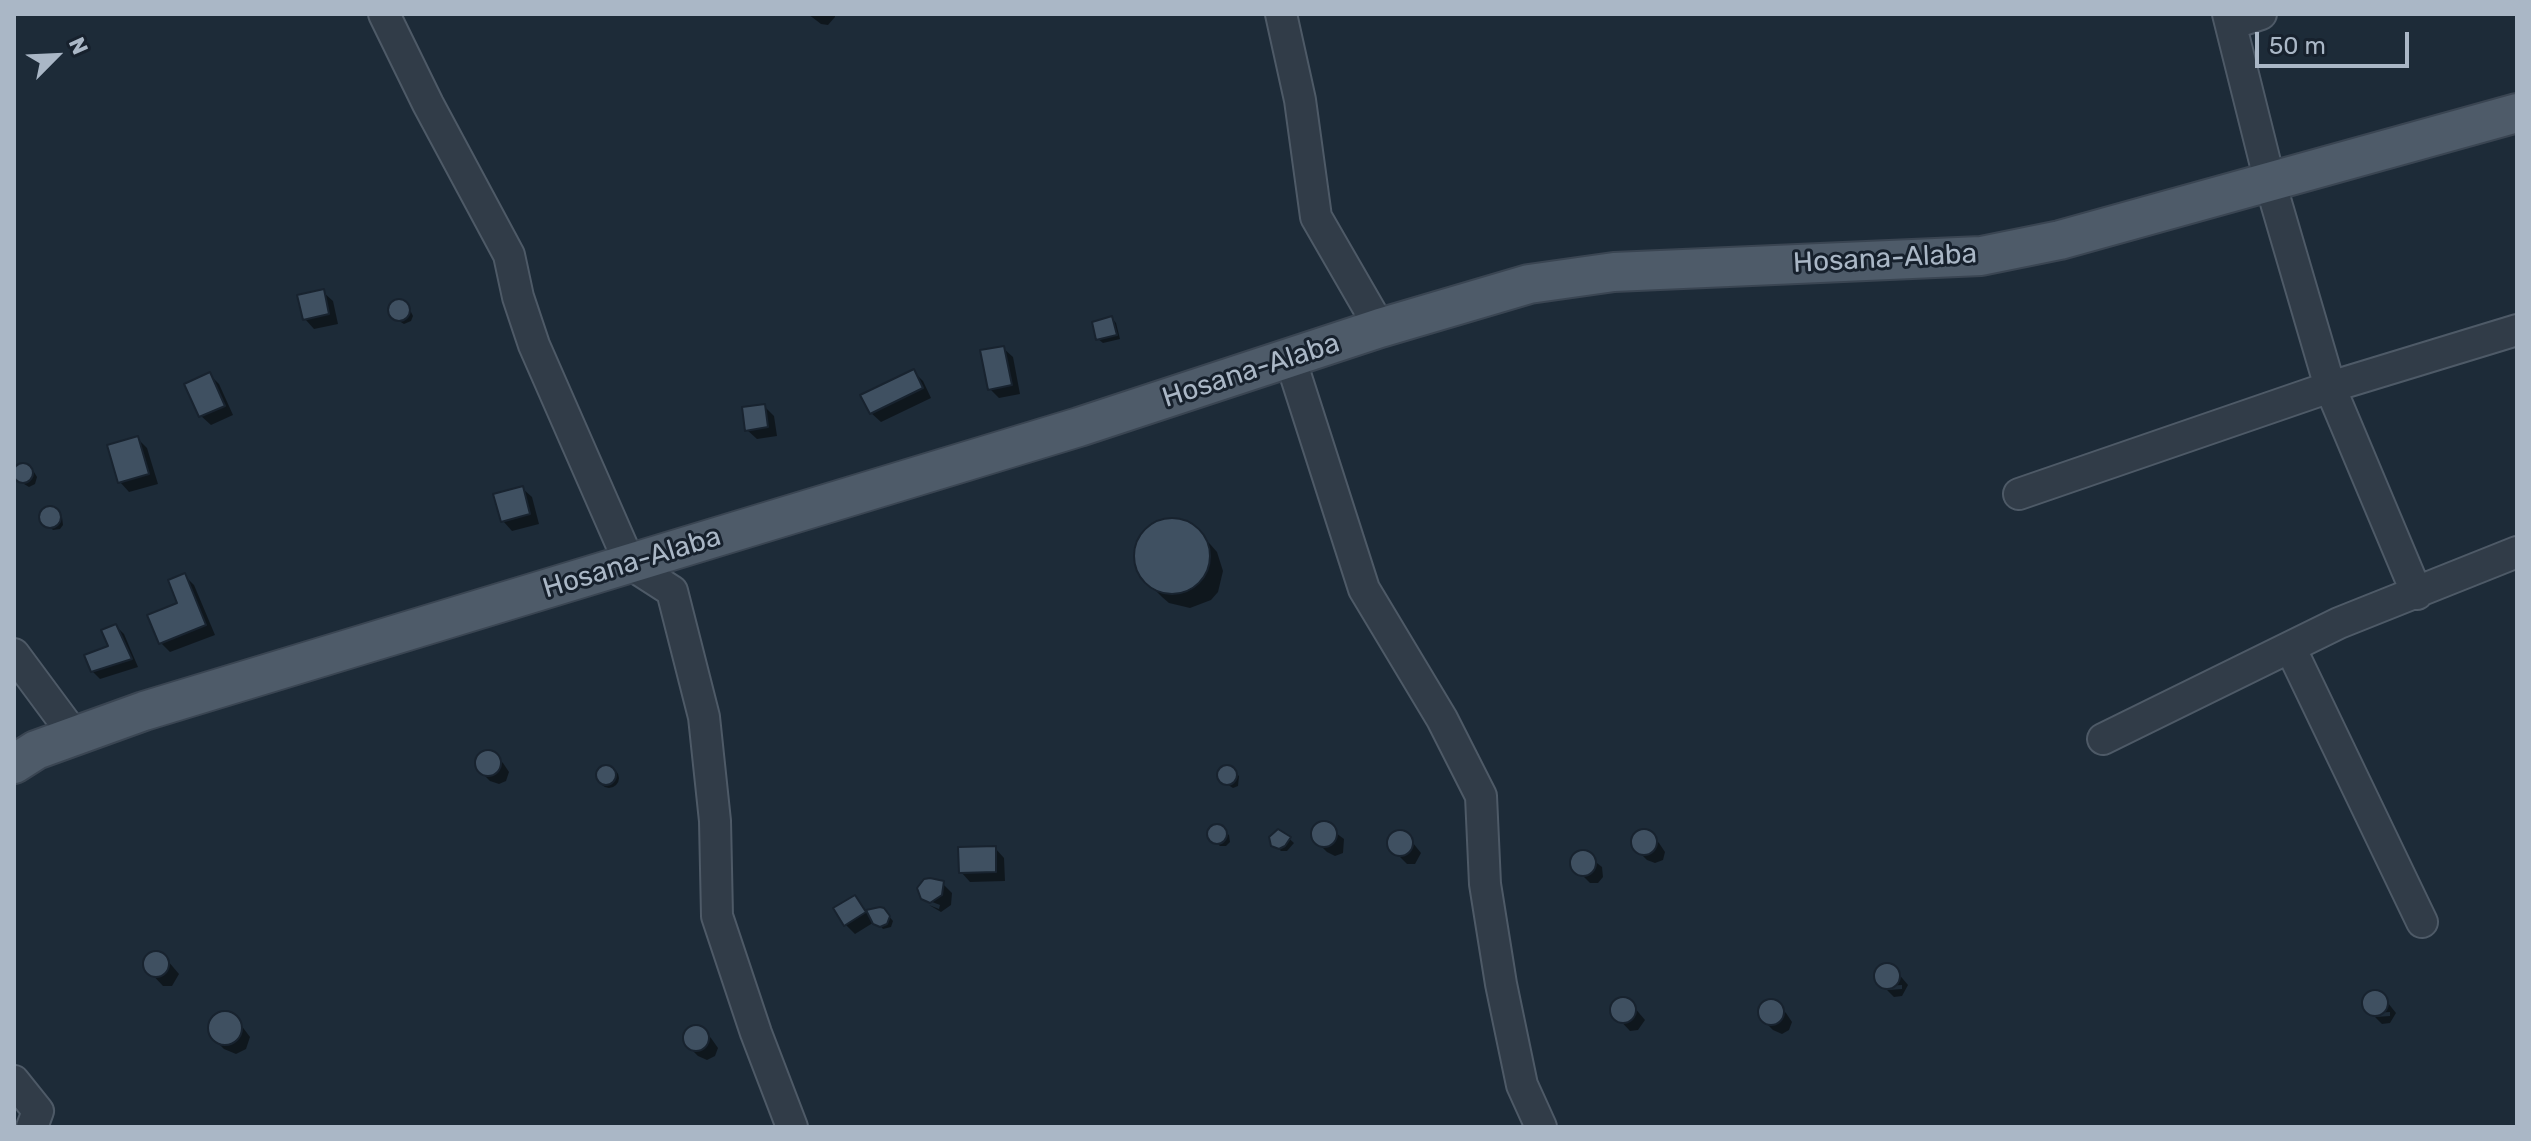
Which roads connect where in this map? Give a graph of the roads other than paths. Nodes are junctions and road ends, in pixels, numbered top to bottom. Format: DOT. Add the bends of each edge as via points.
graph roads {
  1 [pos="384,14"];
  2 [pos="1281,14"];
  3 [pos="2261,14"];
  4 [pos="2230,19"];
  5 [pos="2517,113"];
  6 [pos="2270,182"];
  7 [pos="1380,328"];
  8 [pos="2517,330"];
  9 [pos="1290,358"];
  10 [pos="2330,387"];
  11 [pos="2019,494"];
  12 [pos="2517,552"];
  13 [pos="630,564"];
  14 [pos="2417,594"];
  15 [pos="2290,647"];
  16 [pos="14,654"];
  17 [pos="74,735"];
  18 [pos="2103,739"];
  19 [pos="21,755"];
  20 [pos="2422,922"];
  21 [pos="14,1081"];
  22 [pos="32,1127"];
  23 [pos="792,1127"];
  24 [pos="1541,1127"];
  1 -- 13 [label="street" via="509,255 534,345"];
  2 -- 7 [label="street" via="1300,100 1316,217"];
  3 -- 4 [label="street"];
  4 -- 6 [label="street"];
  5 -- 6 [label="main road, Hosana-Alaba"];
  6 -- 7 [label="main road, Hosana-Alaba" via="2060,240 1981,256 1614,272 1529,284"];
  6 -- 10 [label="street"];
  7 -- 9 [label="main road, Hosana-Alaba"];
  8 -- 10 [label="street"];
  9 -- 13 [label="main road, Hosana-Alaba"];
  9 -- 24 [label="street" via="1364,589 1481,796 1485,884 1501,984 1522,1085"];
  10 -- 11 [label="street"];
  10 -- 14 [label="street"];
  12 -- 14 [label="street"];
  13 -- 17 [label="main road, Hosana-Alaba"];
  13 -- 23 [label="street" via="672,591 704,717 715,821 717,916"];
  14 -- 15 [label="street"];
  15 -- 18 [label="street"];
  15 -- 20 [label="street"];
  16 -- 17 [label="street"];
  17 -- 19 [label="main road, Hosana-Alaba"];
  21 -- 22 [label="street" via="38,1111"];
}
